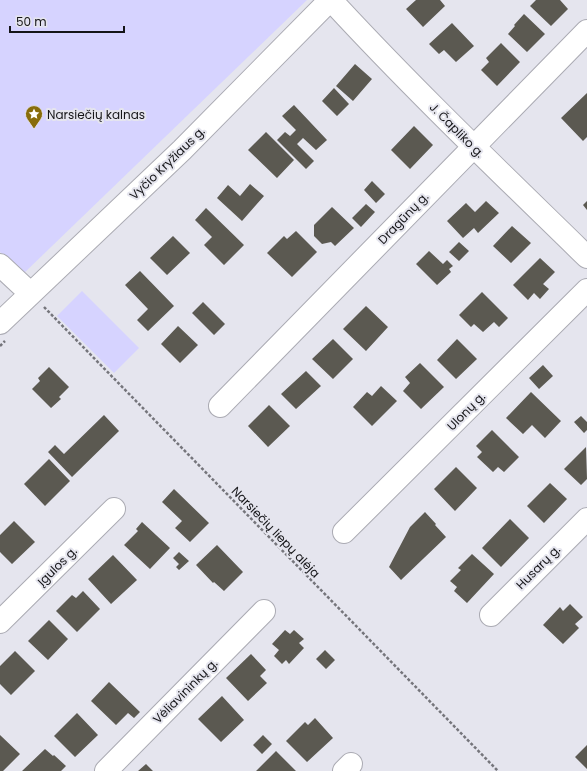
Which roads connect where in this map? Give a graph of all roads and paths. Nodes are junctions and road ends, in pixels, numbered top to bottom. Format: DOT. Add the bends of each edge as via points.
graph roads {
  1 [pos="331,0"];
  2 [pos="587,31"];
  3 [pos="474,146"];
  4 [pos="587,257"];
  5 [pos="0,265"];
  6 [pos="587,290"];
  7 [pos="36,299"];
  8 [pos="0,323"];
  9 [pos="220,406"];
  10 [pos="114,509"];
  11 [pos="587,519"];
  12 [pos="344,532"];
  13 [pos="264,611"];
  14 [pos="490,615"];
  15 [pos="0,622"];
  16 [pos="106,771"];
  17 [pos="498,771"];
  1 -- 3 [label="street, J. Čapliko g."];
  1 -- 7 [label="street, Vyčio Kryžiaus g."];
  2 -- 3 [label="street, Dragūnų g."];
  3 -- 4 [label="street, J. Čapliko g."];
  3 -- 9 [label="street, Dragūnų g."];
  5 -- 7 [label="street"];
  6 -- 12 [label="street, Ulonų g."];
  7 -- 8 [label="street, Vyčio Kryžiaus g."];
  7 -- 17 [label="path, Narsiečių liepų alėja"];
  10 -- 15 [label="street, Įgulos g."];
  11 -- 14 [label="street, Husarų g."];
  13 -- 16 [label="street, Vėliavininkų g."];
}
